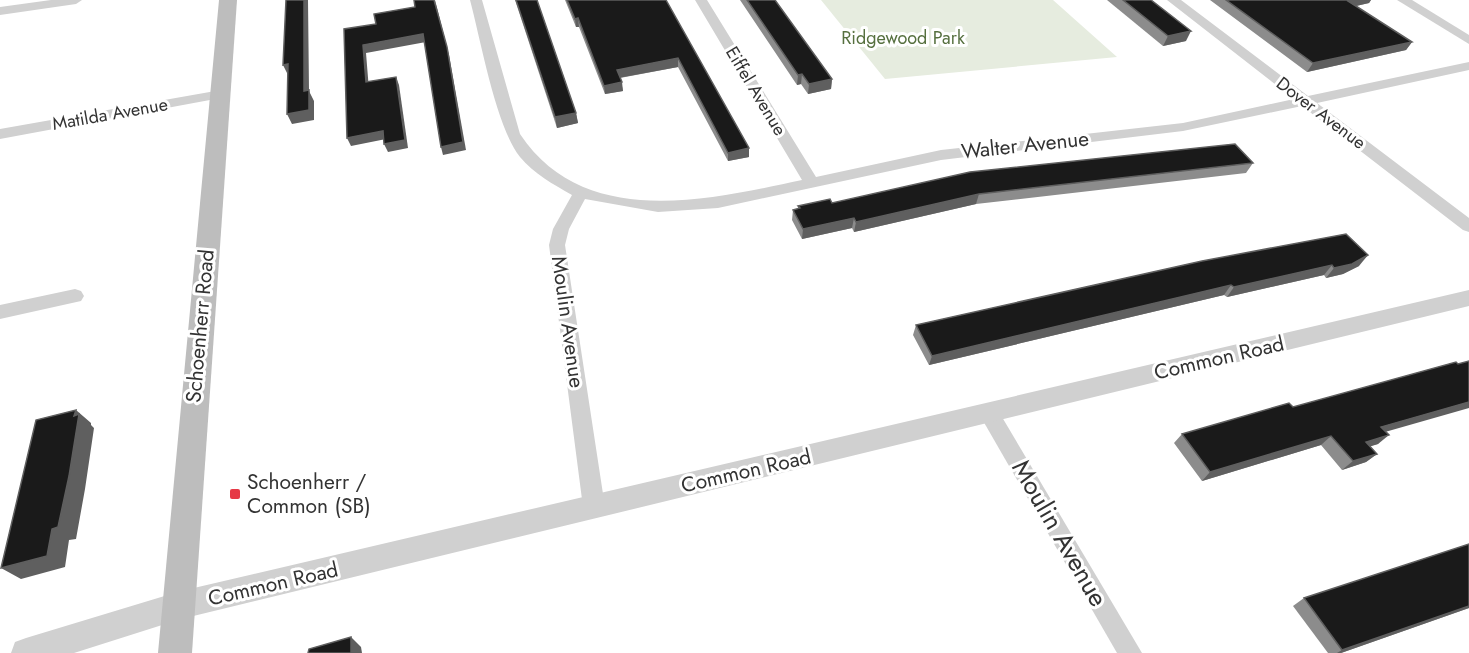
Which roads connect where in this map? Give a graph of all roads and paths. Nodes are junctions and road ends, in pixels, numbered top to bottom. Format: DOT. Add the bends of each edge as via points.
graph roads {
  1 [pos="76,0"];
  2 [pos="228,0"];
  3 [pos="476,0"];
  4 [pos="700,0"];
  5 [pos="1173,0"];
  6 [pos="1403,0"];
  7 [pos="0,11"];
  8 [pos="1469,40"];
  9 [pos="1469,66"];
  10 [pos="221,94"];
  11 [pos="1305,102"];
  12 [pos="0,134"];
  13 [pos="811,182"];
  14 [pos="581,193"];
  15 [pos="1469,226"];
  16 [pos="75,296"];
  17 [pos="1469,298"];
  18 [pos="0,312"];
  19 [pos="989,413"];
  20 [pos="594,507"];
  21 [pos="181,605"];
  22 [pos="26,653"];
  23 [pos="175,653"];
  24 [pos="1130,653"];
  1 -- 7 [label="street"];
  2 -- 10 [label="main road, Schoenherr Road"];
  3 -- 14 [label="street" via="513,134 535,164"];
  4 -- 13 [label="street, Eiffel Avenue"];
  5 -- 11 [label="street, Dover Avenue"];
  6 -- 8 [label="street"];
  9 -- 11 [label="street, Walter Avenue"];
  10 -- 12 [label="street, Matilda Avenue"];
  10 -- 21 [label="main road, Schoenherr Road" via="180,562"];
  11 -- 13 [label="street, Walter Avenue" via="1184,127 941,155"];
  11 -- 15 [label="street, Dover Avenue"];
  13 -- 14 [label="street, Walter Avenue" via="718,203 676,207 614,201"];
  14 -- 20 [label="street, Moulin Avenue" via="561,229 557,245"];
  16 -- 18 [label="street"];
  17 -- 19 [label="street, Common Road"];
  19 -- 20 [label="street, Common Road"];
  19 -- 24 [label="street, Moulin Avenue"];
  20 -- 21 [label="street, Common Road"];
  21 -- 22 [label="street, Common Road"];
  21 -- 23 [label="main road, Schoenherr Road"];
}
